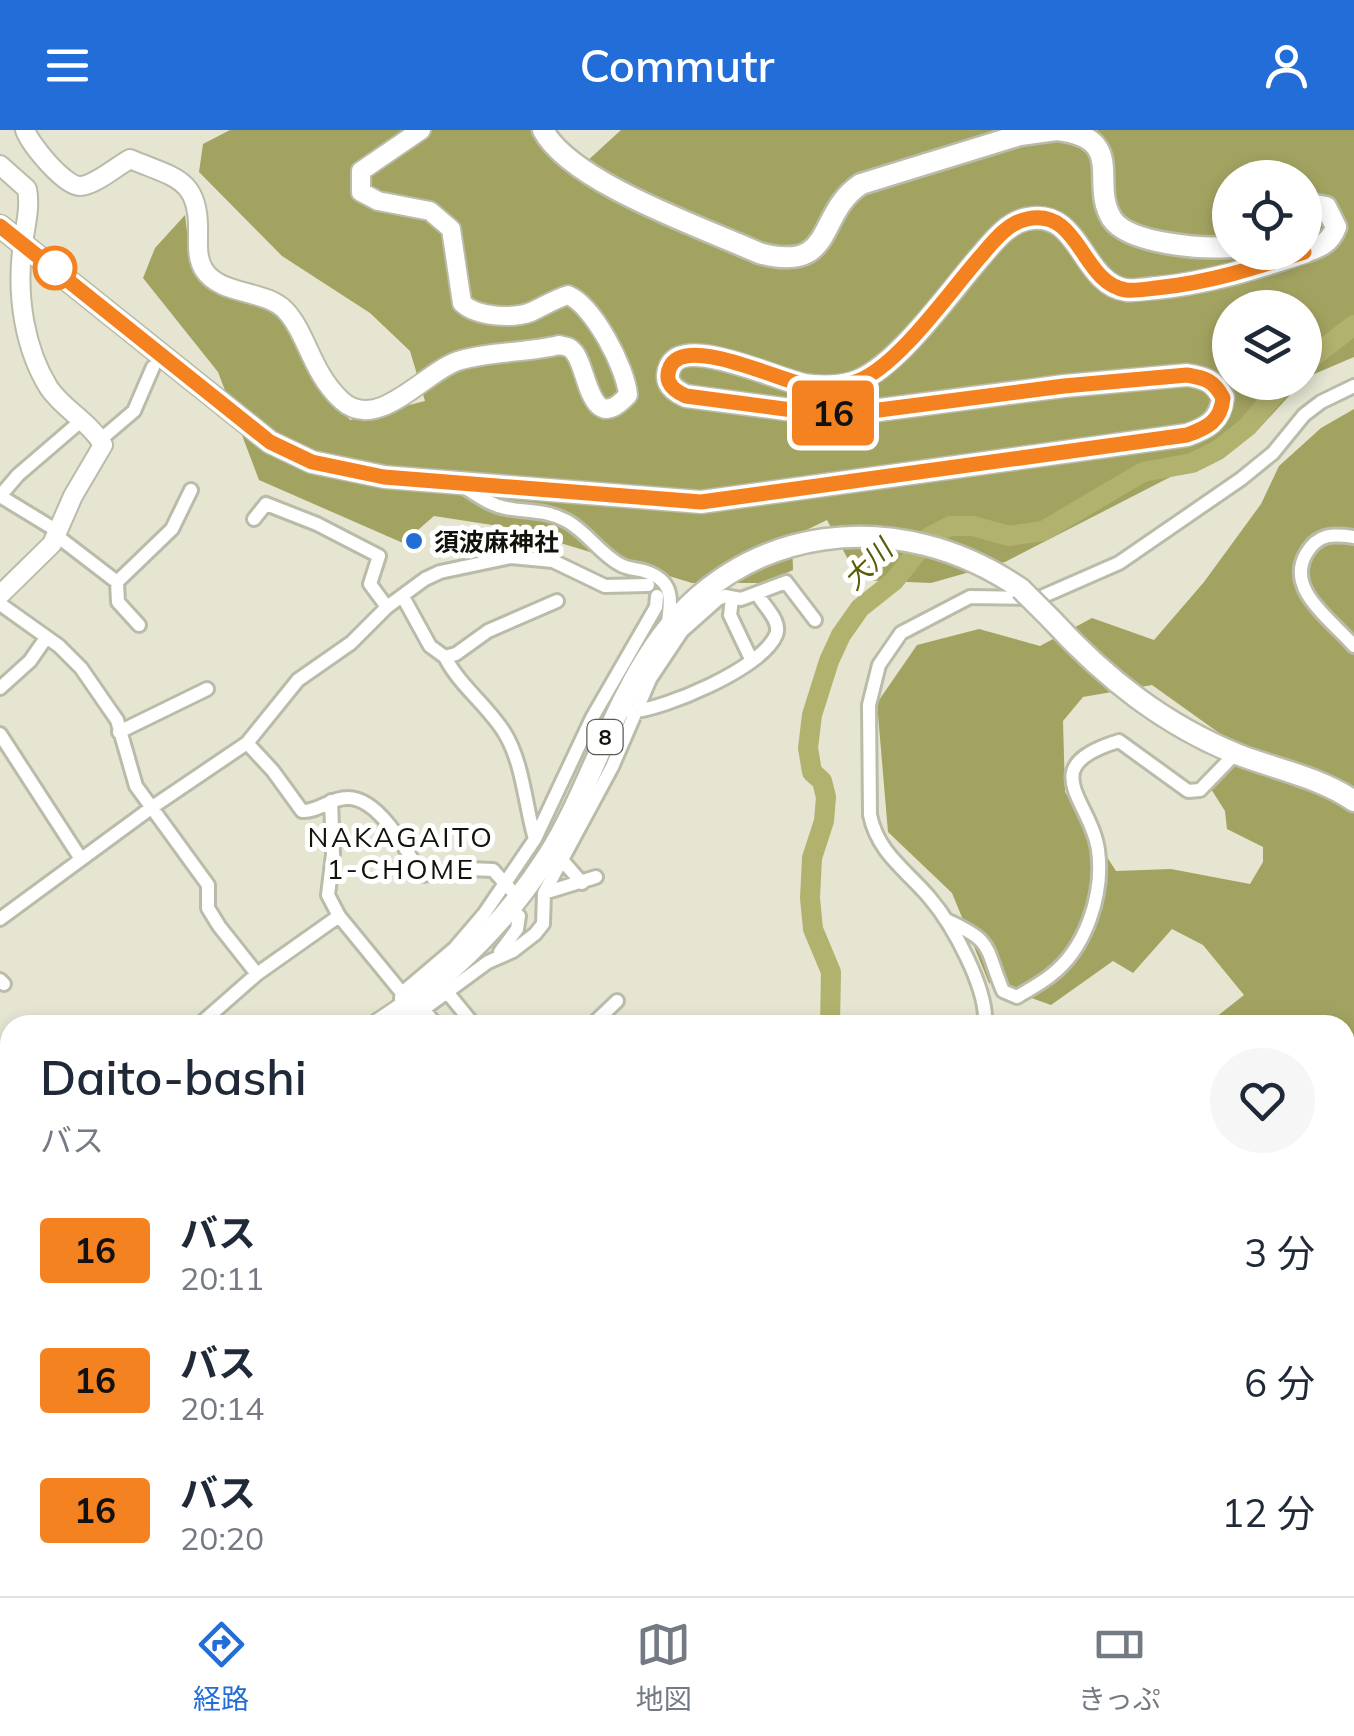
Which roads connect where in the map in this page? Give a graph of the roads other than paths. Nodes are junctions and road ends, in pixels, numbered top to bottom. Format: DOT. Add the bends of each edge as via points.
graph roads {
  1 [pos="25,130"];
  2 [pos="421,130"];
  3 [pos="543,130"];
  4 [pos="1057,130"];
  5 [pos="0,166"];
  6 [pos="1322,206"];
  7 [pos="0,226"];
  8 [pos="23,242"];
  9 [pos="1212,246"];
  10 [pos="1322,247"];
  11 [pos="1251,270"];
  12 [pos="152,367"];
  13 [pos="1354,386"];
  14 [pos="82,420"];
  15 [pos="100,440"];
  16 [pos="3,484"];
  17 [pos="462,485"];
  18 [pos="191,490"];
  19 [pos="254,519"];
  20 [pos="58,534"];
  21 [pos="1354,537"];
  22 [pos="118,582"];
  23 [pos="3,586"];
  24 [pos="756,594"];
  25 [pos="403,596"];
  26 [pos="732,599"];
  27 [pos="556,601"];
  28 [pos="0,604"];
  29 [pos="387,607"];
  30 [pos="815,620"];
  31 [pos="139,625"];
  32 [pos="667,628"];
  33 [pos="46,638"];
  34 [pos="1354,646"];
  35 [pos="445,657"];
  36 [pos="751,659"];
  37 [pos="0,688"];
  38 [pos="208,689"];
  39 [pos="631,712"];
  40 [pos="119,732"];
  41 [pos="0,734"];
  42 [pos="247,743"];
  43 [pos="1236,754"];
  44 [pos="331,801"];
  45 [pos="1354,801"];
  46 [pos="151,808"];
  47 [pos="535,839"];
  48 [pos="80,859"];
  49 [pos="562,860"];
  50 [pos="596,878"];
  51 [pos="582,884"];
  52 [pos="507,886"];
  53 [pos="544,894"];
  54 [pos="339,916"];
  55 [pos="519,916"];
  56 [pos="0,919"];
  57 [pos="946,920"];
  58 [pos="488,962"];
  59 [pos="257,974"];
  60 [pos="447,992"];
  61 [pos="616,1000"];
  62 [pos="424,1010"];
  63 [pos="210,1015"];
  64 [pos="392,1015"];
  65 [pos="394,1015"];
  66 [pos="394,1015"];
  67 [pos="398,1015"];
  68 [pos="428,1015"];
  69 [pos="466,1015"];
  70 [pos="602,1015"];
  71 [pos="982,1015"];
  1 -- 2 [label="main road" via="32,146 74,185 84,187 130,159 182,183 197,201 202,268 286,310 321,377 354,409 386,404 462,360 559,345 576,355 593,400 600,406 621,403 627,382 580,300 568,295 523,314 468,310 451,228 430,211 378,202 361,192 359,179 368,164"];
  3 -- 4 [label="main road" via="560,153 596,178 759,252 796,258 820,245 842,199 861,184 1020,135"];
  4 -- 9 [label="main road" via="1087,138 1103,160 1107,206 1125,231"];
  5 -- 8 [label="main road" via="27,188"];
  6 -- 10 [label="main road" via="1336,227"];
  7 -- 8 [label="main road"];
  8 -- 14 [label="main road" via="20,301 30,340 50,388"];
  8 -- 17 [label="main road" via="270,442 349,471"];
  11 -- 17 [label="main road" via="1128,290 1106,281 1061,224 1026,219 1006,229 890,360 857,382 806,385 692,354 672,362 668,371 668,382 686,396 815,413 1206,378 1223,398 1216,419 1187,435 701,502"];
  12 -- 15 [label="street" via="134,410"];
  13 -- 57 [label="street" via="1321,402 1241,479 1118,563 1039,598 970,596 890,646 869,705 870,815 882,848"];
  14 -- 15 [label="main road"];
  14 -- 16 [label="street"];
  15 -- 20 [label="main road" via="102,451"];
  16 -- 20 [label="street" via="0,496"];
  17 -- 32 [label="street" via="488,502 565,520 621,565 654,574 672,597"];
  18 -- 22 [label="street" via="172,529"];
  19 -- 29 [label="street" via="266,504 379,556 370,584"];
  20 -- 22 [label="street"];
  20 -- 23 [label="main road"];
  21 -- 34 [label="street" via="1324,535 1311,544 1300,578"];
  22 -- 31 [label="street" via="118,602"];
  24 -- 26 [label="street"];
  24 -- 30 [label="street" via="786,582"];
  24 -- 36 [label="street" via="777,623 776,635"];
  25 -- 29 [label="street"];
  25 -- 35 [label="street" via="430,646"];
  25 -- 47 [label="street" via="440,572 510,557 554,561 605,586 653,590 656,606"];
  26 -- 36 [label="street" via="730,615"];
  26 -- 39 [label="street" via="718,598 682,631"];
  27 -- 35 [label="street"];
  28 -- 33 [label="street"];
  29 -- 42 [label="street" via="298,680"];
  32 -- 43 [label="main road, 8, bridge" via="699,596 754,560 816,540 887,537 994,570 1125,691 1181,729"];
  32 -- 65 [label="main road, 8" via="614,718 550,854 522,894 476,948"];
  33 -- 37 [label="street"];
  33 -- 40 [label="street" via="81,668"];
  35 -- 47 [label="street" via="507,736"];
  36 -- 39 [label="street" via="720,682"];
  38 -- 40 [label="street"];
  39 -- 49 [label="street" via="612,767"];
  40 -- 46 [label="street" via="136,786"];
  41 -- 48 [label="street"];
  42 -- 44 [label="street" via="302,811"];
  42 -- 46 [label="street"];
  43 -- 45 [label="main road, 8"];
  43 -- 57 [label="street" via="1200,790 1188,791 1119,741 1080,758 1074,794 1098,846 1093,911 1072,954 1017,997 1003,992 978,934"];
  44 -- 52 [label="street" via="363,801 397,836 421,875 493,870"];
  44 -- 54 [label="street" via="328,895"];
  46 -- 48 [label="street"];
  46 -- 59 [label="street" via="208,885 208,908 218,926"];
  47 -- 52 [label="street"];
  48 -- 56 [label="street"];
  49 -- 51 [label="street"];
  49 -- 53 [label="street"];
  50 -- 51 [label="street"];
  51 -- 53 [label="street"];
  52 -- 66 [label="street"];
  53 -- 58 [label="street" via="543,924 535,934"];
  54 -- 59 [label="street"];
  54 -- 64 [label="street"];
  55 -- 58 [label="street" via="509,944"];
  57 -- 71 [label="street" via="966,955"];
  58 -- 60 [label="street"];
  59 -- 63 [label="street"];
  60 -- 62 [label="street"];
  60 -- 69 [label="street"];
  61 -- 70 [label="street"];
  62 -- 67 [label="street"];
  62 -- 68 [label="street"];
}
